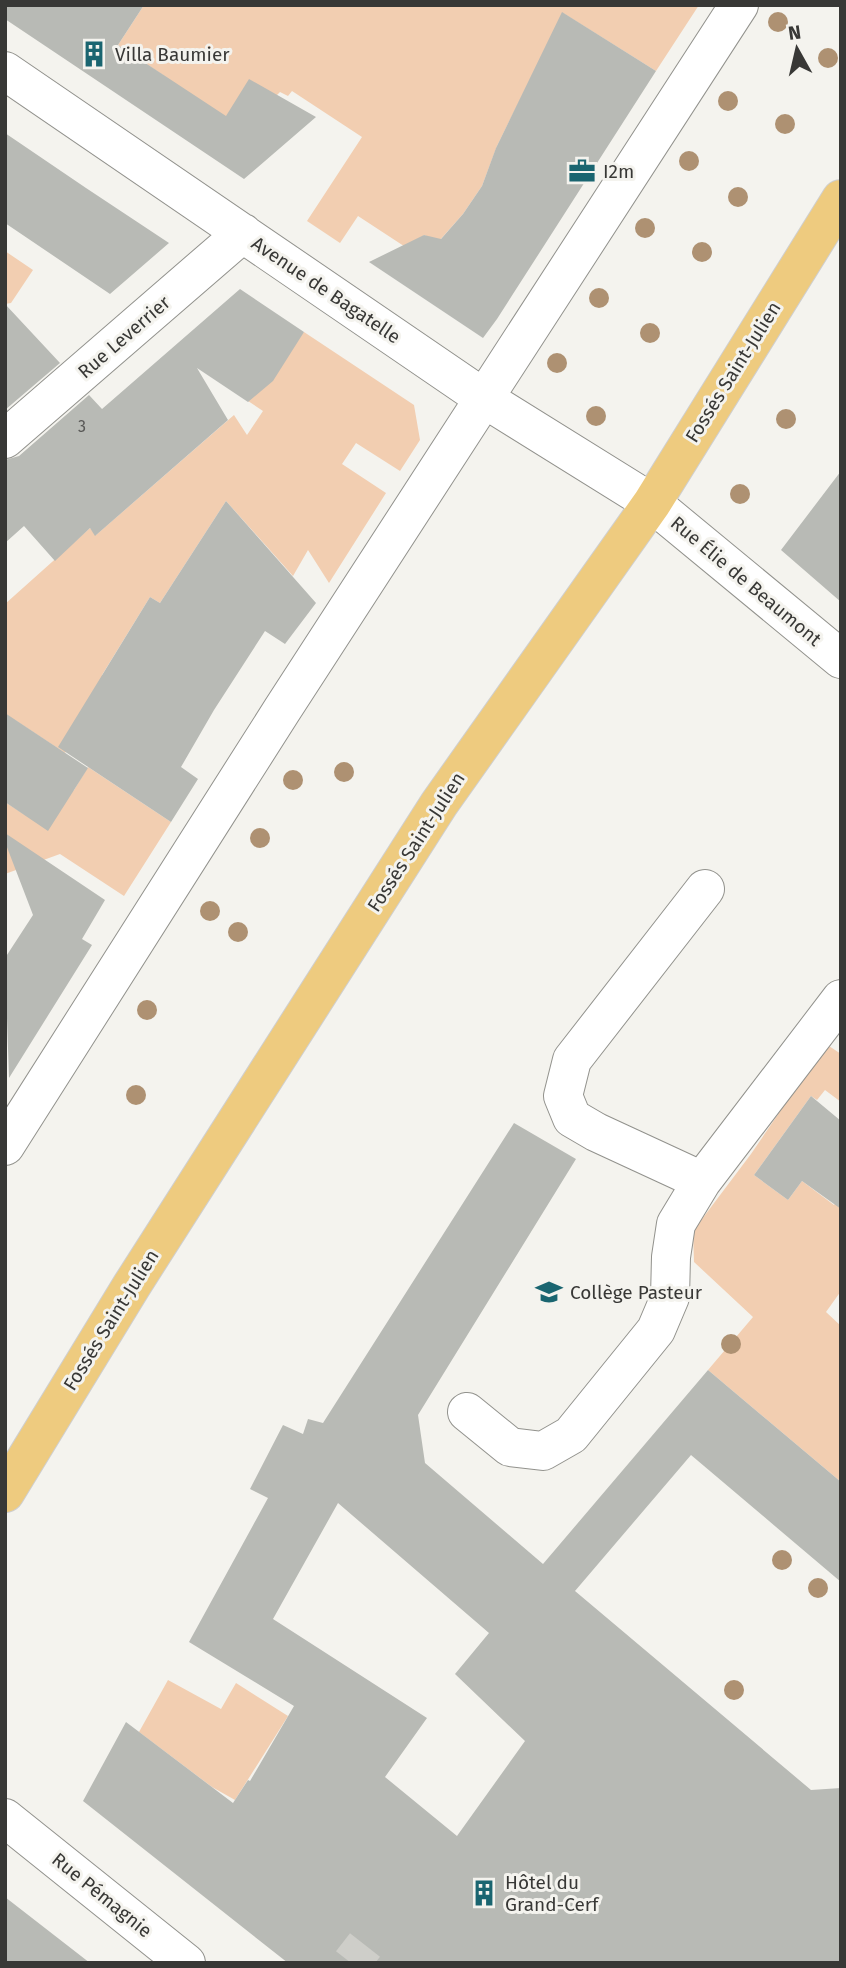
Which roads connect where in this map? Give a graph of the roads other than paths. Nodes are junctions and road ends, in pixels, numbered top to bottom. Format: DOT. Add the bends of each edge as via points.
graph roads {
  1 [pos="739,5"];
  2 [pos="5,71"];
  3 [pos="841,199"];
  4 [pos="243,233"];
  5 [pos="485,399"];
  6 [pos="5,439"];
  7 [pos="652,502"];
  8 [pos="841,659"];
  9 [pos="705,889"];
  10 [pos="841,999"];
  11 [pos="5,1146"];
  12 [pos="702,1181"];
  13 [pos="467,1412"];
  14 [pos="5,1493"];
  15 [pos="9,1832"];
  16 [pos="186,1963"];
  1 -- 5 [label="street"];
  2 -- 4 [label="street, Avenue de Bagatelle"];
  3 -- 7 [label="main road, Fossés Saint-Julien"];
  4 -- 5 [label="street, Avenue de Bagatelle"];
  4 -- 6 [label="street, Rue Leverrier"];
  5 -- 7 [label="street, Avenue de Bagatelle"];
  5 -- 11 [label="street"];
  7 -- 8 [label="street, Rue Élie de Beaumont"];
  7 -- 14 [label="main road, Fossés Saint-Julien" via="439,804"];
  9 -- 12 [label="street" via="572,1060 563,1096 572,1118"];
  10 -- 12 [label="street"];
  12 -- 13 [label="street" via="676,1224 670,1297 656,1330 571,1435 543,1451 510,1447"];
  15 -- 16 [label="street, Rue Pémagnie"];
}
